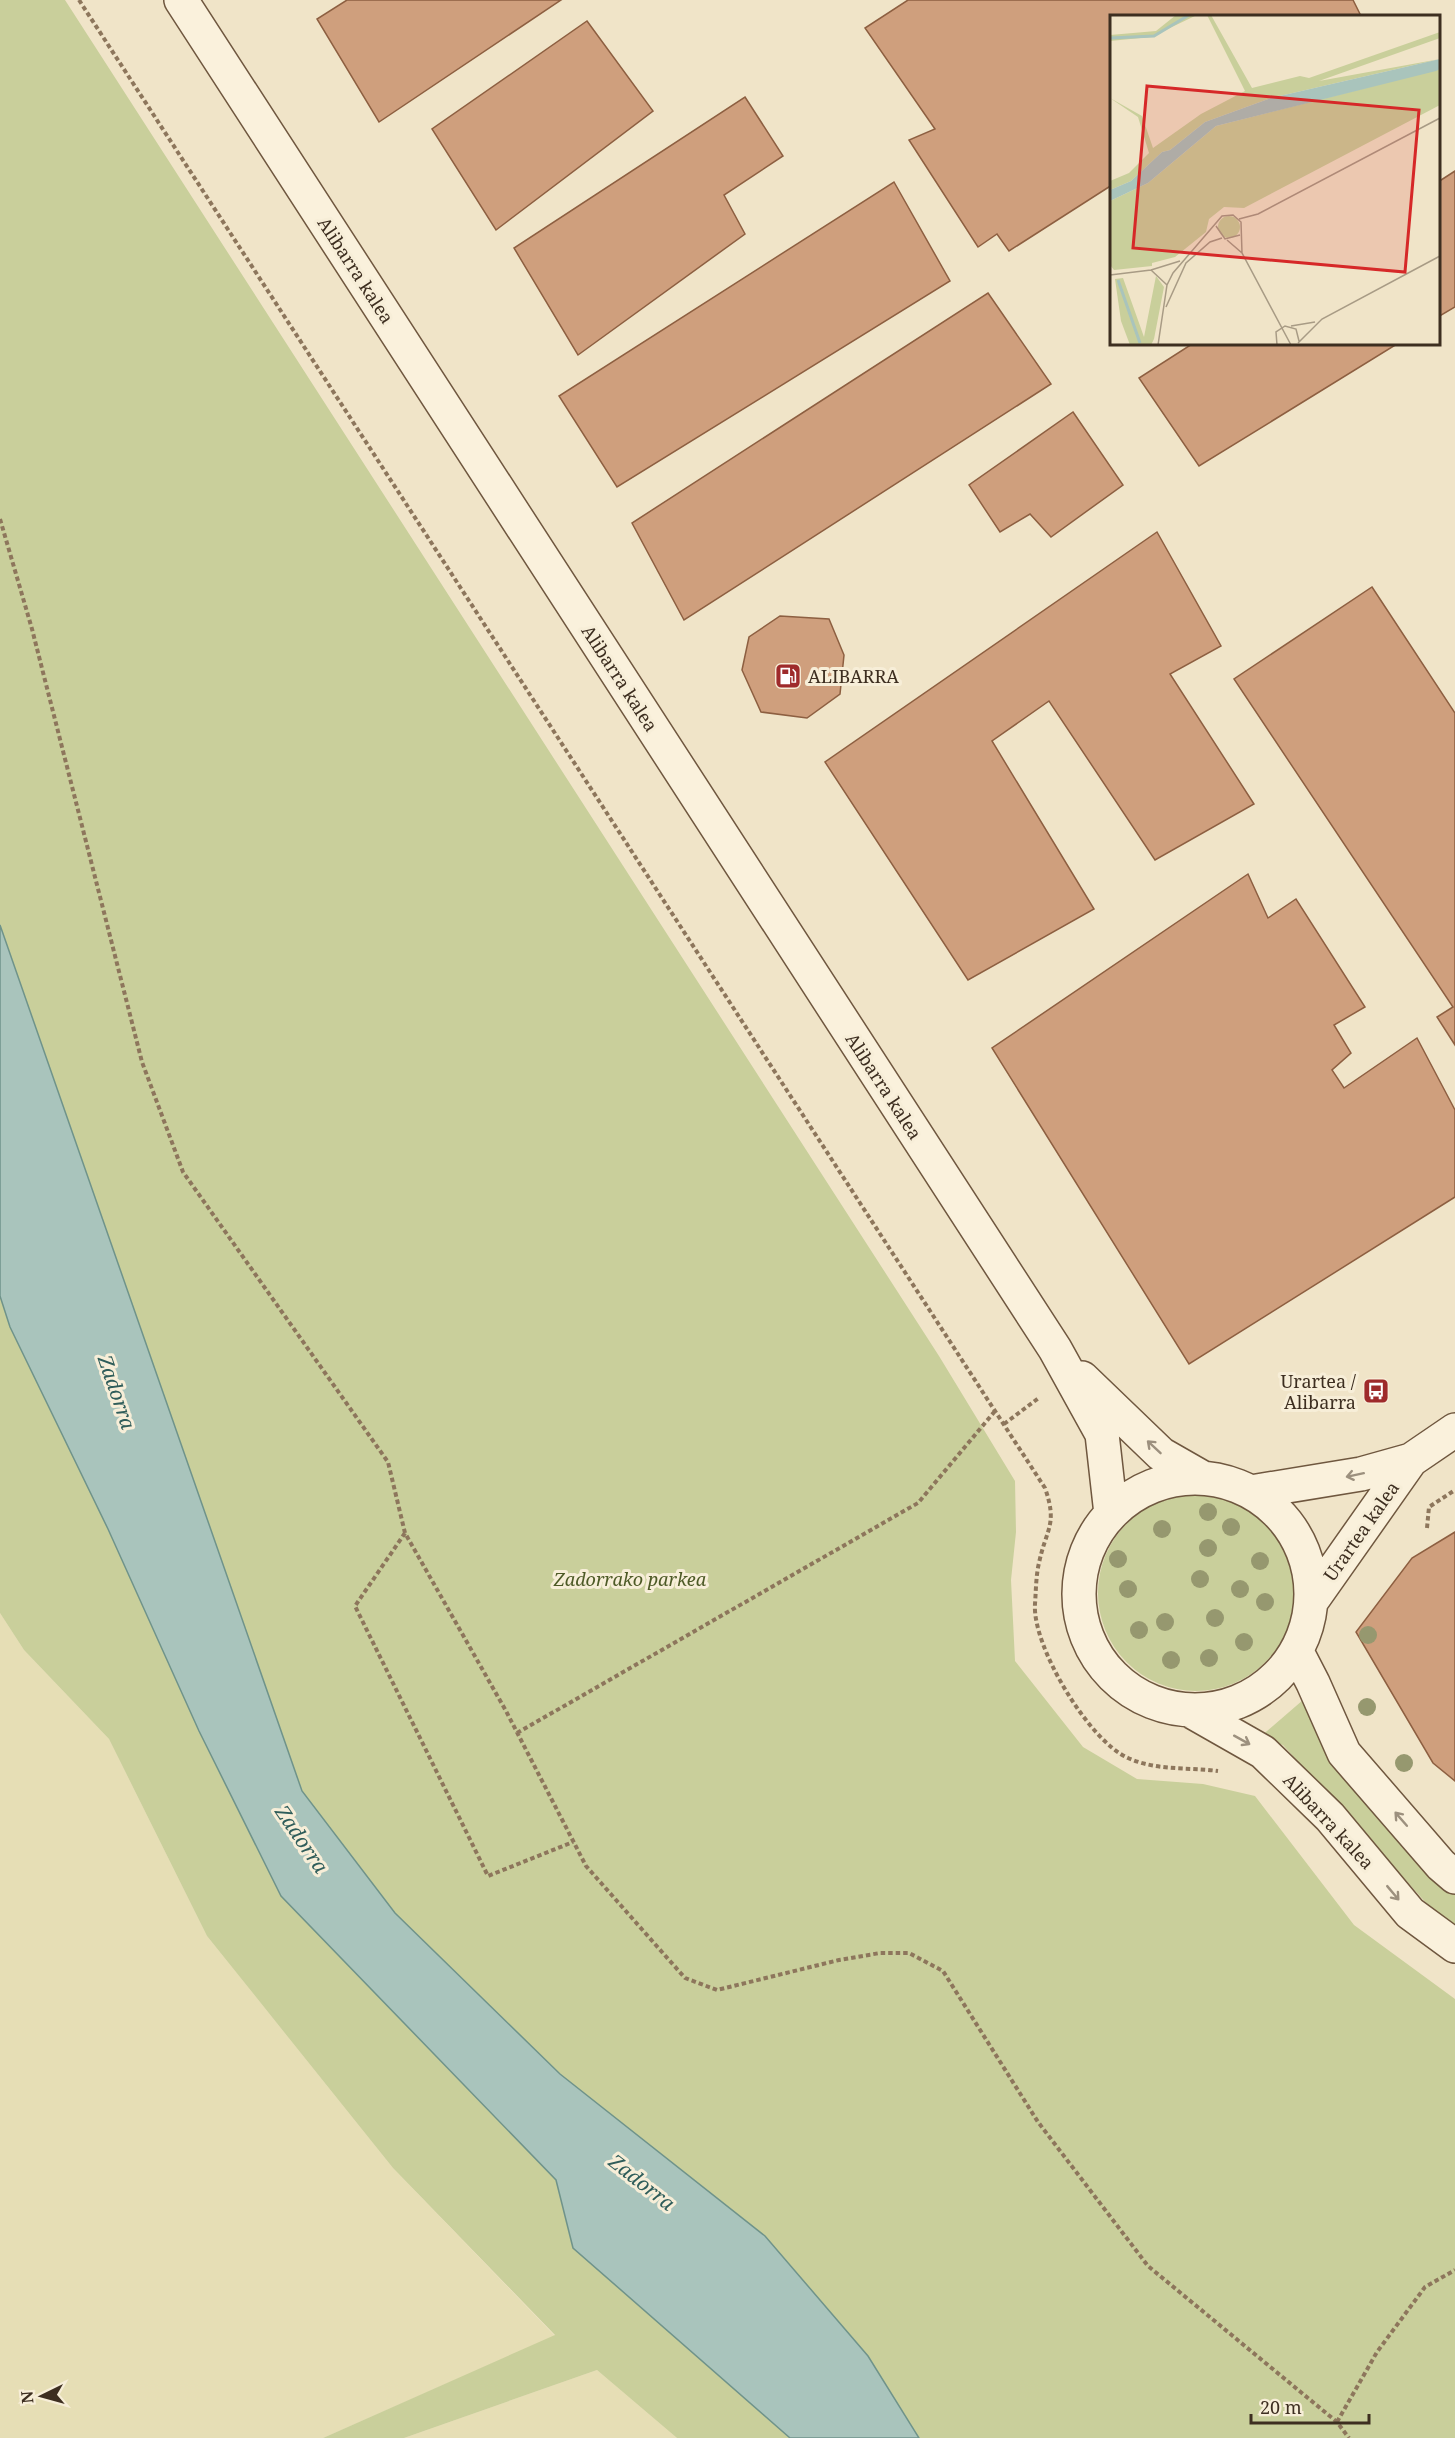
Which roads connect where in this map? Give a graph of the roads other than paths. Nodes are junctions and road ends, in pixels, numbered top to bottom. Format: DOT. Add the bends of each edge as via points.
graph roads {
  1 [pos="182,0"];
  2 [pos="1059,1355"];
  3 [pos="1455,1430"];
  4 [pos="1411,1460"];
  5 [pos="1203,1478"];
  6 [pos="1251,1492"];
  7 [pos="1111,1514"];
  8 [pos="1311,1602"];
  9 [pos="1297,1652"];
  10 [pos="1191,1711"];
  11 [pos="1455,1877"];
  12 [pos="1455,1946"];
  1 -- 2 [label="street, Alibarra kalea"];
  5 -- 2 [label="street, Alibarra kalea, one-way" via="1161,1454"];
  2 -- 7 [label="street, Alibarra kalea" via="1102,1434"];
  3 -- 4 [label="street, Urartea kalea"];
  4 -- 6 [label="street, Urartea kalea, one-way" via="1361,1474"];
  4 -- 8 [label="street, Urartea kalea"];
  5 -- 6 [label="street" via="1228,1482"];
  5 -- 7 [label="street" via="1169,1480 1138,1492"];
  6 -- 8 [label="street" via="1285,1520 1301,1548 1306,1558"];
  7 -- 10 [label="street" via="1091,1541 1080,1572 1079,1606 1087,1639 1104,1668 1129,1690 1158,1705"];
  8 -- 9 [label="street" via="1307,1628"];
  9 -- 10 [label="street" via="1269,1684 1251,1695 1232,1705"];
  11 -- 9 [label="street, one-way" via="1344,1753"];
  10 -- 12 [label="street, Alibarra kalea, one-way" via="1263,1752 1330,1816 1410,1913"];
}
